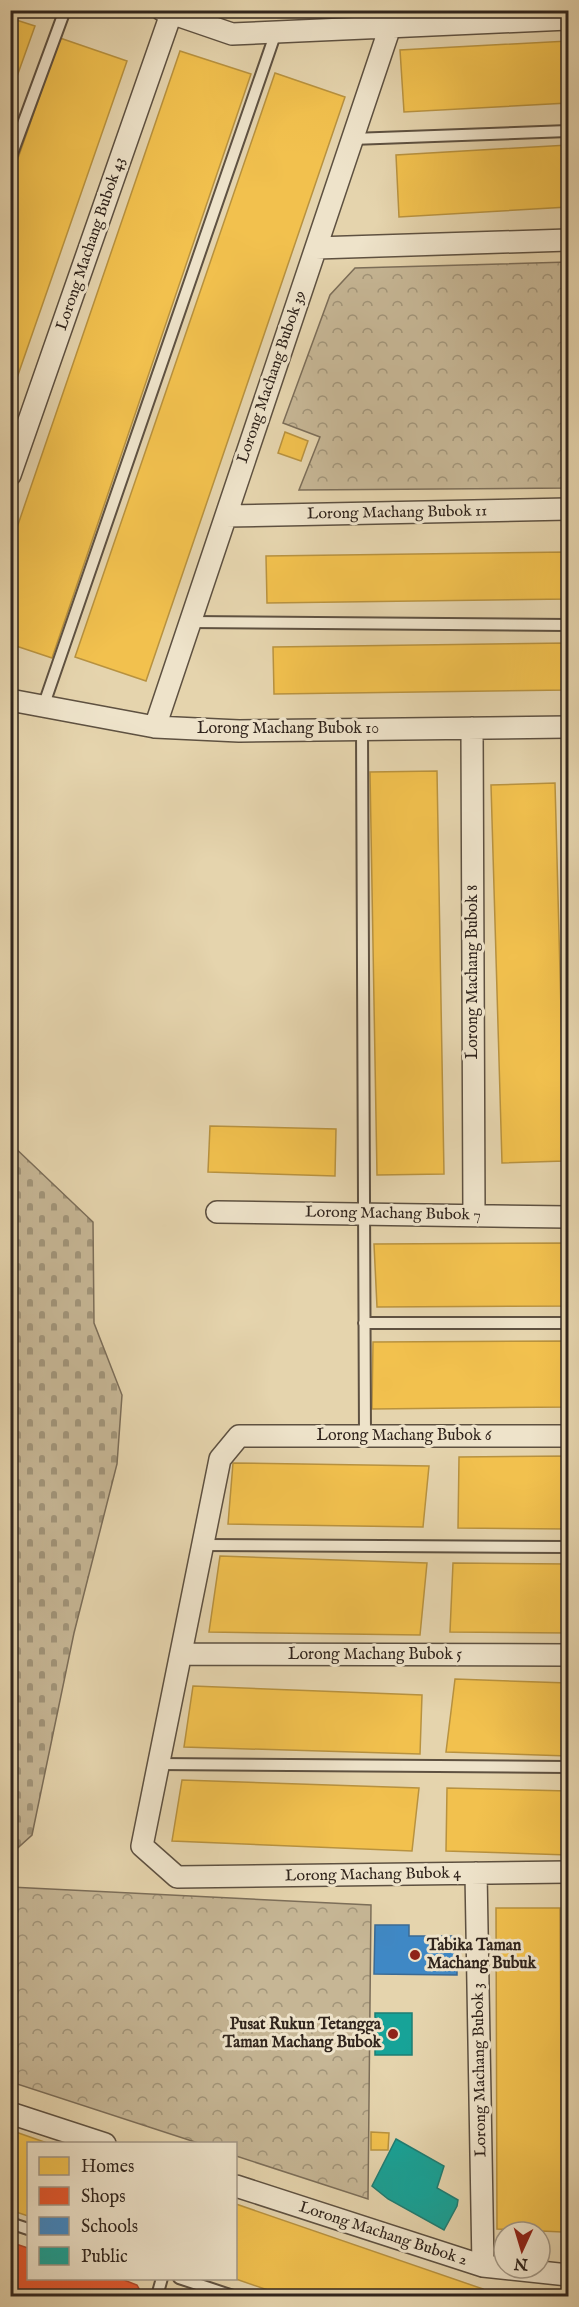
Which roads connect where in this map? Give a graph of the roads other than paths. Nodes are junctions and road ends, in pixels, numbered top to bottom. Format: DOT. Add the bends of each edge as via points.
graph roads {
  1 [pos="65,10"];
  2 [pos="167,12"];
  3 [pos="568,19"];
  4 [pos="390,27"];
  5 [pos="276,32"];
  6 [pos="568,131"];
  7 [pos="352,139"];
  8 [pos="10,159"];
  9 [pos="568,240"];
  10 [pos="316,248"];
  11 [pos="10,475"];
  12 [pos="568,509"];
  13 [pos="226,516"];
  14 [pos="190,622"];
  15 [pos="568,625"];
  16 [pos="10,700"];
  17 [pos="43,707"];
  18 [pos="155,727"];
  19 [pos="568,727"];
  20 [pos="472,728"];
  21 [pos="362,729"];
  22 [pos="217,1212"];
  23 [pos="364,1214"];
  24 [pos="474,1215"];
  25 [pos="568,1217"];
  26 [pos="364,1323"];
  27 [pos="568,1323"];
  28 [pos="365,1436"];
  29 [pos="568,1436"];
  30 [pos="202,1545"];
  31 [pos="568,1547"];
  32 [pos="181,1654"];
  33 [pos="568,1655"];
  34 [pos="158,1764"];
  35 [pos="568,1767"];
  36 [pos="568,1872"];
  37 [pos="476,1873"];
  38 [pos="10,2113"];
  39 [pos="99,2142"];
  40 [pos="237,2186"];
  41 [pos="10,2223"];
  42 [pos="27,2229"];
  43 [pos="483,2266"];
  44 [pos="568,2275"];
  45 [pos="161,2280"];
  46 [pos="185,2280"];
  47 [pos="157,2296"];
  48 [pos="233,2296"];
  1 -- 8 [label="lane"];
  2 -- 5 [label="street" via="232,34"];
  2 -- 11 [label="street, Lorong Machang Bubok 43"];
  3 -- 4 [label="street"];
  4 -- 5 [label="street"];
  4 -- 7 [label="street, Lorong Machang Bubok 39"];
  5 -- 17 [label="lane"];
  6 -- 7 [label="lane"];
  7 -- 10 [label="street, Lorong Machang Bubok 39"];
  9 -- 10 [label="street"];
  10 -- 13 [label="street, Lorong Machang Bubok 39"];
  12 -- 13 [label="street, Lorong Machang Bubok 11"];
  13 -- 14 [label="street, Lorong Machang Bubok 39"];
  14 -- 15 [label="lane"];
  14 -- 18 [label="street, Lorong Machang Bubok 39"];
  16 -- 17 [label="street, Lorong Machang Bubok 10"];
  17 -- 18 [label="street, Lorong Machang Bubok 10"];
  18 -- 21 [label="street, Lorong Machang Bubok 10" via="239,731"];
  19 -- 20 [label="street, Lorong Machang Bubok 10"];
  20 -- 21 [label="street, Lorong Machang Bubok 10"];
  20 -- 24 [label="street, Lorong Machang Bubok 8"];
  21 -- 23 [label="lane"];
  22 -- 23 [label="street, Lorong Machang Bubok 7"];
  23 -- 24 [label="street, Lorong Machang Bubok 7"];
  23 -- 26 [label="lane"];
  24 -- 25 [label="street, Lorong Machang Bubok 7"];
  26 -- 27 [label="lane"];
  26 -- 28 [label="lane"];
  28 -- 29 [label="street, Lorong Machang Bubok 6"];
  28 -- 30 [label="street, Lorong Machang Bubok 6" via="240,1436 220,1459"];
  30 -- 31 [label="lane"];
  30 -- 32 [label="street"];
  32 -- 33 [label="street, Lorong Machang Bubok 5"];
  32 -- 34 [label="street"];
  34 -- 35 [label="lane"];
  34 -- 37 [label="street, Lorong Machang Bubok 4" via="142,1846 177,1877"];
  36 -- 37 [label="street, Lorong Machang Bubok 4"];
  37 -- 43 [label="street, Lorong Machang Bubok 3"];
  38 -- 39 [label="street"];
  40 -- 43 [label="street, Lorong Machang Bubok 2"];
  41 -- 42 [label="lane"];
  43 -- 44 [label="street, Lorong Machang Bubok 2"];
  45 -- 47 [label="lane"];
  46 -- 48 [label="lane"];
}
